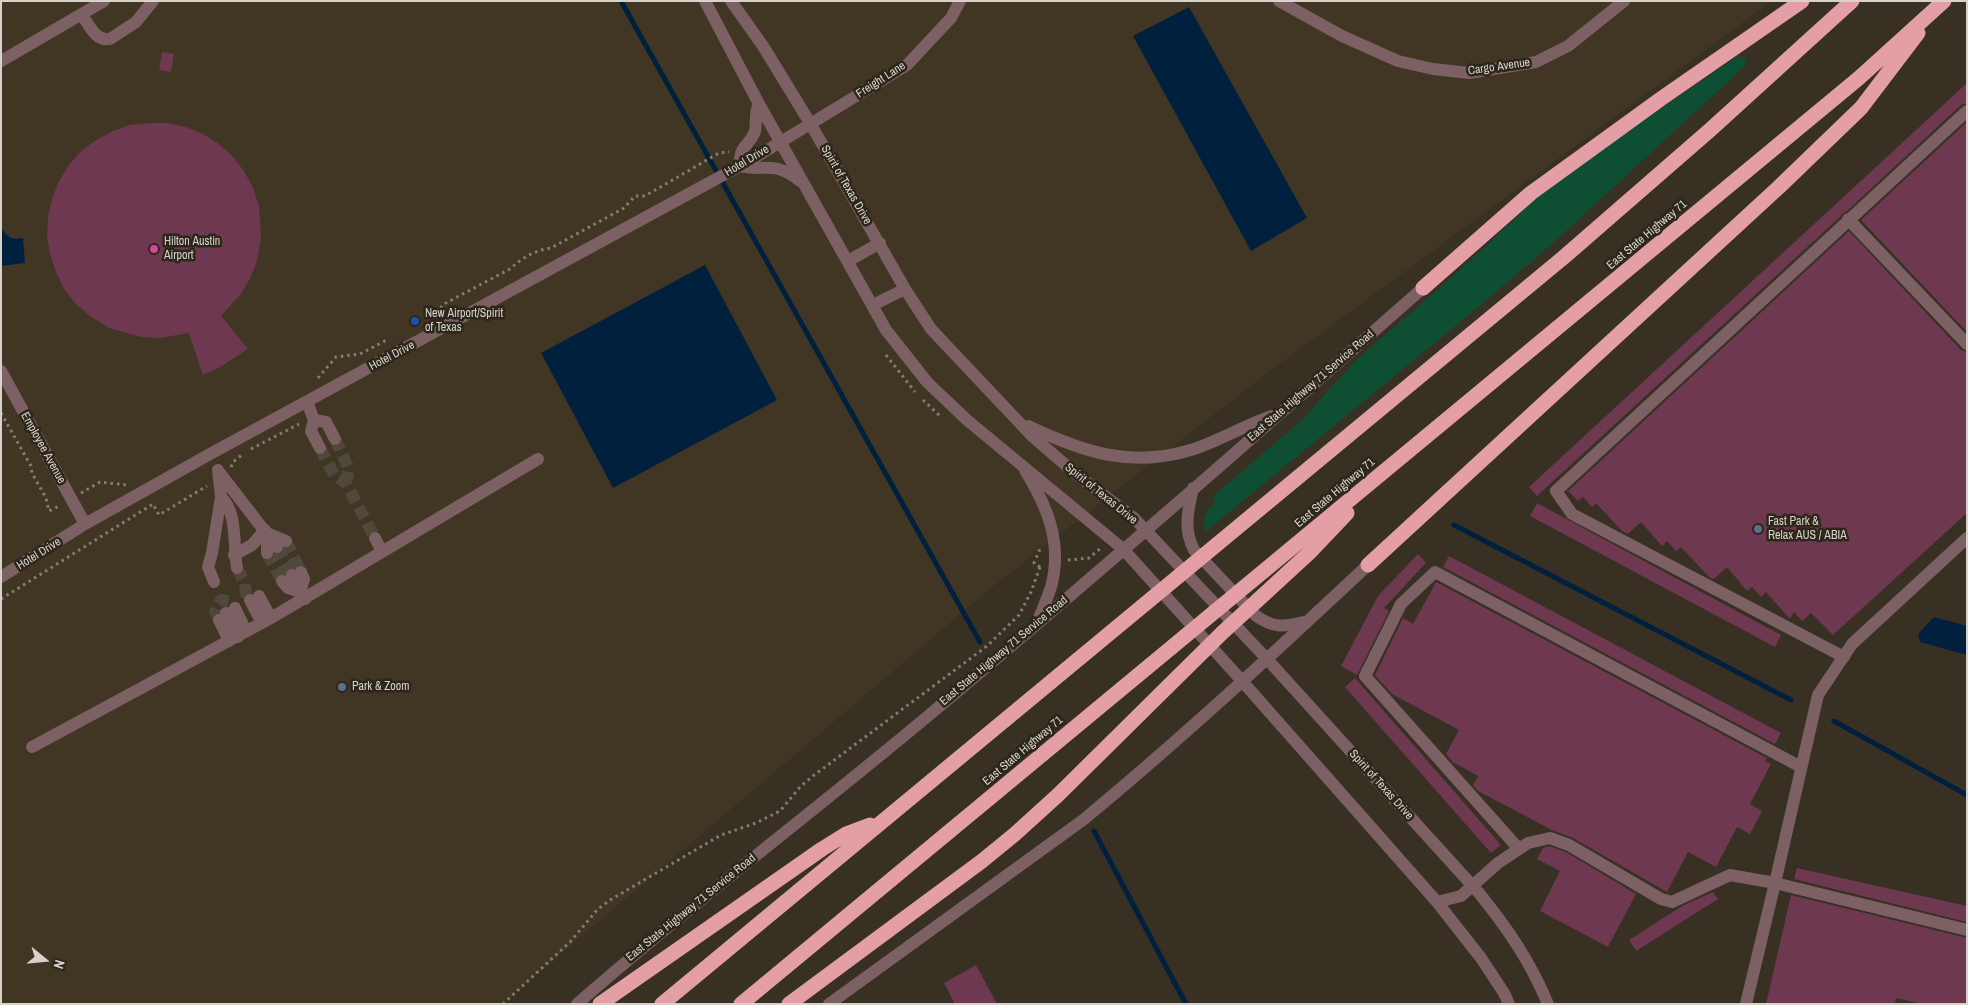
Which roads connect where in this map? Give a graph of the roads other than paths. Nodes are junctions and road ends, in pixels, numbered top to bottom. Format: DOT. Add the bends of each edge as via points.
graph roads {
  1 [pos="104,1"];
  2 [pos="153,1"];
  3 [pos="705,1"];
  4 [pos="731,1"];
  5 [pos="960,1"];
  6 [pos="1279,1"];
  7 [pos="1624,1"];
  8 [pos="1802,1"];
  9 [pos="1852,1"];
  10 [pos="1939,5"];
  11 [pos="82,16"];
  12 [pos="1,61"];
  13 [pos="759,104"];
  14 [pos="1967,111"];
  15 [pos="810,123"];
  16 [pos="780,141"];
  17 [pos="734,169"];
  18 [pos="804,184"];
  19 [pos="1848,220"];
  20 [pos="880,243"];
  21 [pos="848,261"];
  22 [pos="1423,288"];
  23 [pos="905,289"];
  24 [pos="873,305"];
  25 [pos="1967,344"];
  26 [pos="1,371"];
  27 [pos="307,402"];
  28 [pos="1279,414"];
  29 [pos="308,421"];
  30 [pos="1022,424"];
  31 [pos="335,439"];
  32 [pos="320,448"];
  33 [pos="210,454"];
  34 [pos="538,459"];
  35 [pos="1020,462"];
  36 [pos="1391,466"];
  37 [pos="224,471"];
  38 [pos="1194,488"];
  39 [pos="221,497"];
  40 [pos="86,524"];
  41 [pos="1145,530"];
  42 [pos="266,532"];
  43 [pos="375,538"];
  44 [pos="1967,538"];
  45 [pos="276,547"];
  46 [pos="1123,549"];
  47 [pos="382,552"];
  48 [pos="234,555"];
  49 [pos="1368,565"];
  50 [pos="237,568"];
  51 [pos="1,577"];
  52 [pos="214,582"];
  53 [pos="302,595"];
  54 [pos="254,598"];
  55 [pos="227,614"];
  56 [pos="267,620"];
  57 [pos="1308,621"];
  58 [pos="1036,624"];
  59 [pos="238,636"];
  60 [pos="1844,656"];
  61 [pos="1267,659"];
  62 [pos="1242,681"];
  63 [pos="32,747"];
  64 [pos="1801,767"];
  65 [pos="883,820"];
  66 [pos="1519,849"];
  67 [pos="1775,883"];
  68 [pos="1472,886"];
  69 [pos="1437,902"];
  70 [pos="1967,930"];
  71 [pos="704,968"];
  72 [pos="577,1004"];
  73 [pos="600,1004"];
  74 [pos="662,1004"];
  75 [pos="671,1004"];
  76 [pos="741,1004"];
  77 [pos="789,1004"];
  78 [pos="829,1004"];
  79 [pos="1509,1004"];
  80 [pos="1548,1004"];
  81 [pos="1746,1004"];
  1 -- 11 [label="street"];
  2 -- 11 [label="street" via="136,22 110,39 98,38"];
  3 -- 13 [label="street"];
  4 -- 15 [label="street, Spirit of Texas Drive"];
  5 -- 15 [label="street, Freight Lane" via="951,18 907,65"];
  6 -- 7 [label="street, Cargo Avenue" via="1342,36 1398,61 1469,73 1536,62 1568,46"];
  8 -- 22 [label="highway" via="1531,193"];
  9 -- 65 [label="highway" via="1630,201"];
  10 -- 36 [label="highway, East State Highway 71" via="1859,78"];
  10 -- 49 [label="highway" via="1854,114"];
  11 -- 12 [label="street"];
  13 -- 16 [label="street"];
  13 -- 17 [label="street" via="755,130"];
  14 -- 19 [label="street"];
  15 -- 16 [label="street, Hotel Drive"];
  15 -- 20 [label="street, Spirit of Texas Drive"];
  16 -- 17 [label="street, Hotel Drive"];
  16 -- 18 [label="street"];
  17 -- 18 [label="street" via="770,166 792,174"];
  17 -- 27 [label="street, Hotel Drive"];
  18 -- 21 [label="street"];
  19 -- 25 [label="street"];
  19 -- 60 [label="street" via="1556,491 1572,514"];
  20 -- 21 [label="street"];
  20 -- 23 [label="street, Spirit of Texas Drive"];
  21 -- 24 [label="street"];
  22 -- 28 [label="street, East State Highway 71 Service Road"];
  23 -- 24 [label="street"];
  23 -- 30 [label="street, Spirit of Texas Drive" via="931,329"];
  24 -- 35 [label="street" via="886,330 927,382 967,420"];
  26 -- 40 [label="street, Employee Avenue"];
  27 -- 29 [label="street"];
  27 -- 33 [label="street, Hotel Drive"];
  28 -- 30 [label="street" via="1188,451 1136,458 1093,453"];
  28 -- 38 [label="street, East State Highway 71 Service Road"];
  29 -- 31 [label="street" via="326,422"];
  29 -- 32 [label="street"];
  30 -- 41 [label="street, Spirit of Texas Drive" via="1068,468 1122,508"];
  33 -- 37 [label="street"];
  33 -- 40 [label="street, Hotel Drive"];
  34 -- 47 [label="street"];
  35 -- 46 [label="street"];
  35 -- 58 [label="street" via="1044,503 1055,541 1051,587"];
  36 -- 76 [label="highway, East State Highway 71"];
  36 -- 77 [label="highway" via="1278,582 1015,834"];
  37 -- 39 [label="street"];
  37 -- 42 [label="street" via="248,512"];
  38 -- 41 [label="street, East State Highway 71 Service Road"];
  38 -- 57 [label="street" via="1187,526 1188,539 1194,550 1264,622 1277,626"];
  39 -- 48 [label="street" via="228,503 233,521"];
  39 -- 52 [label="street" via="208,567"];
  40 -- 51 [label="street, Hotel Drive"];
  41 -- 46 [label="street, East State Highway 71 Service Road"];
  41 -- 61 [label="street, Spirit of Texas Drive"];
  42 -- 45 [label="street"];
  42 -- 48 [label="street"];
  43 -- 47 [label="street"];
  44 -- 60 [label="street" via="1852,644"];
  46 -- 58 [label="street, East State Highway 71 Service Road"];
  46 -- 62 [label="street"];
  47 -- 53 [label="street"];
  48 -- 50 [label="street"];
  49 -- 57 [label="street"];
  53 -- 53 [label="street" via="304,579 292,576 288,588"];
  53 -- 56 [label="street"];
  54 -- 56 [label="street"];
  55 -- 59 [label="street"];
  56 -- 59 [label="street"];
  57 -- 61 [label="street"];
  58 -- 72 [label="street, East State Highway 71 Service Road"];
  59 -- 63 [label="street"];
  60 -- 64 [label="street" via="1818,695"];
  61 -- 62 [label="street"];
  61 -- 68 [label="street, Spirit of Texas Drive"];
  62 -- 69 [label="street"];
  62 -- 78 [label="street" via="1083,820"];
  64 -- 66 [label="street" via="1435,572 1401,604 1365,676"];
  64 -- 67 [label="street"];
  65 -- 71 [label="highway"];
  65 -- 73 [label="highway" via="846,834 822,849"];
  66 -- 67 [label="street" via="1528,843 1550,838 1556,840 1661,899 1672,902 1730,875"];
  66 -- 68 [label="street"];
  67 -- 70 [label="street"];
  67 -- 81 [label="street"];
  68 -- 69 [label="street" via="1461,896"];
  68 -- 80 [label="street, Spirit of Texas Drive" via="1508,929 1536,976"];
  69 -- 79 [label="street" via="1481,958"];
  71 -- 74 [label="highway"];
  71 -- 75 [label="highway"];
}
